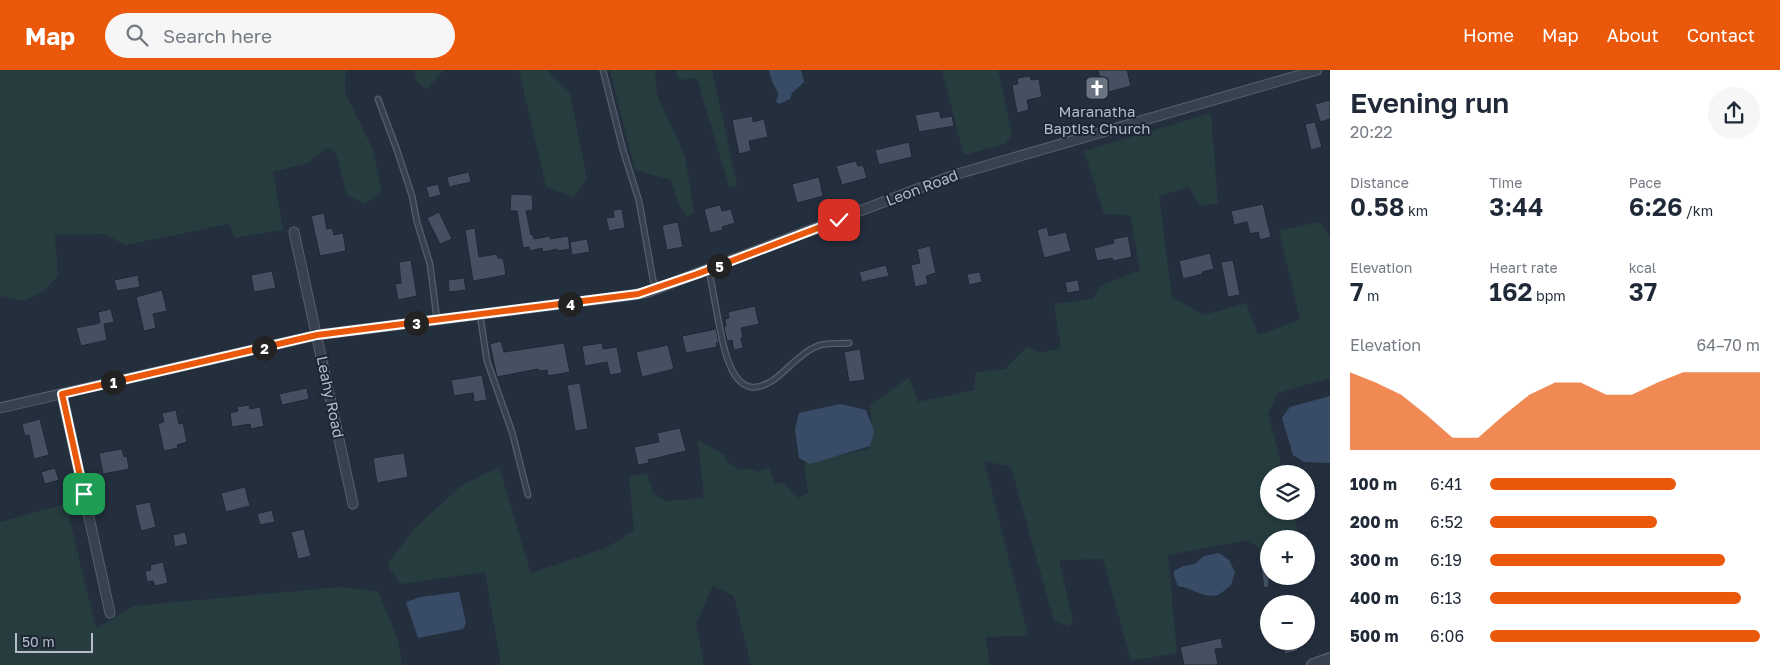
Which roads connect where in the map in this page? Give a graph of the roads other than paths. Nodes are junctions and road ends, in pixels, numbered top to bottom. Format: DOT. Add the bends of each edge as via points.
graph roads {
  1 [pos="603,70"];
  2 [pos="1317,70"];
  3 [pos="378,99"];
  4 [pos="294,232"];
  5 [pos="709,270"];
  6 [pos="657,288"];
  7 [pos="480,315"];
  8 [pos="436,320"];
  9 [pos="317,335"];
  10 [pos="849,343"];
  11 [pos="62,394"];
  12 [pos="0,408"];
  13 [pos="528,495"];
  14 [pos="353,504"];
  15 [pos="110,613"];
  16 [pos="1330,659"];
  17 [pos="1313,665"];
  1 -- 6 [label="lane" via="639,201"];
  2 -- 5 [label="street, Leon Road" via="954,175"];
  3 -- 8 [label="lane" via="412,196 430,264"];
  4 -- 9 [label="street, Leahy Road"];
  5 -- 6 [label="street, Leon Road"];
  5 -- 10 [label="lane" via="725,356 738,380 746,386 764,386 824,344"];
  6 -- 7 [label="street, Leon Road" via="632,296"];
  7 -- 8 [label="street, Leon Road"];
  7 -- 13 [label="lane" via="487,361 512,432"];
  8 -- 9 [label="street, Leon Road"];
  9 -- 11 [label="street, Leon Road"];
  9 -- 14 [label="street, Leahy Road"];
  11 -- 12 [label="street, Leon Road"];
  11 -- 15 [label="street"];
  16 -- 17 [label="street"];
}
